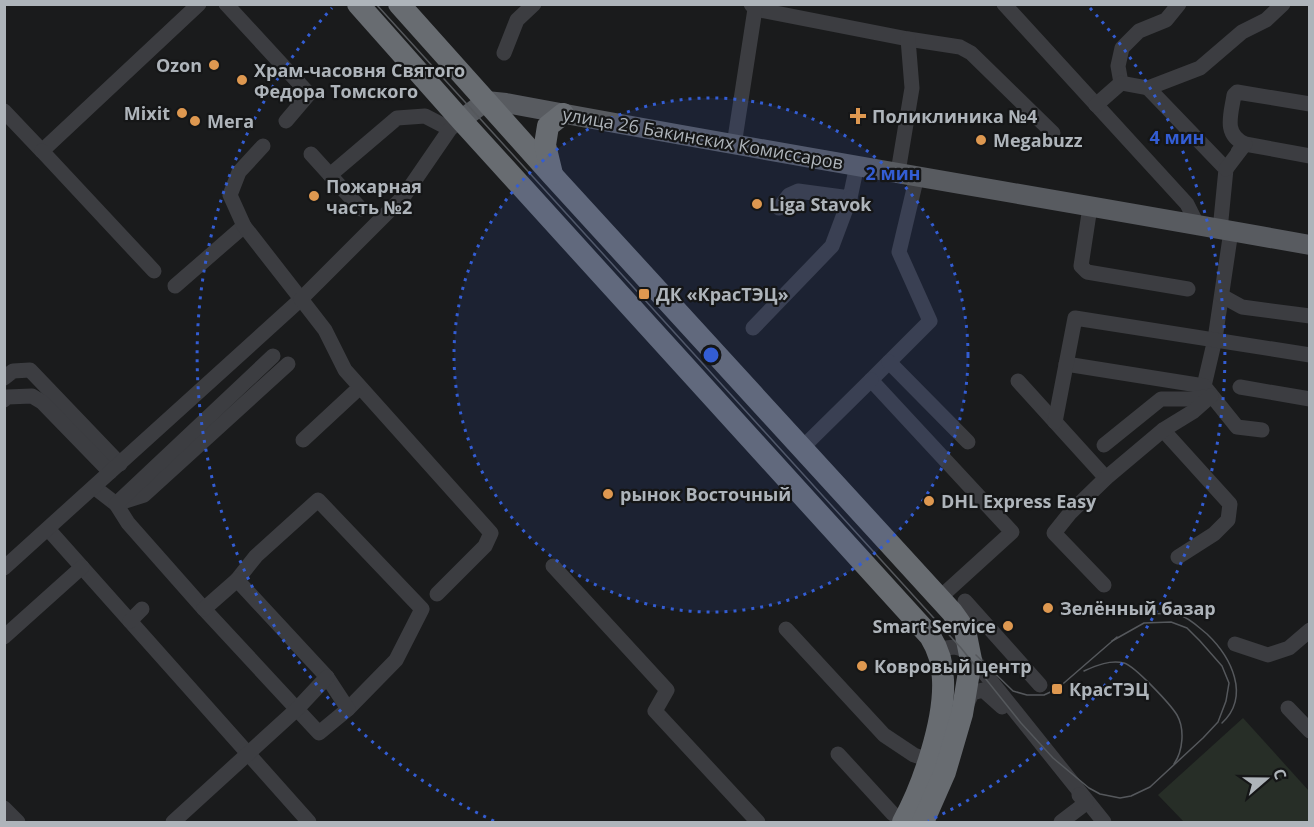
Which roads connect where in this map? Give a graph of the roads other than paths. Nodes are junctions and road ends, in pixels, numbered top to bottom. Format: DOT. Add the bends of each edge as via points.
graph roads {
  1 [pos="199,4"];
  2 [pos="226,4"];
  3 [pos="358,4"];
  4 [pos="399,4"];
  5 [pos="534,4"];
  6 [pos="1004,4"];
  7 [pos="1179,4"];
  8 [pos="1283,4"];
  9 [pos="753,7"];
  10 [pos="908,39"];
  11 [pos="504,53"];
  12 [pos="1121,83"];
  13 [pos="1148,88"];
  14 [pos="486,101"];
  15 [pos="1310,104"];
  16 [pos="1096,105"];
  17 [pos="4,111"];
  18 [pos="563,114"];
  19 [pos="286,121"];
  20 [pos="455,124"];
  21 [pos="1053,133"];
  22 [pos="1245,144"];
  23 [pos="734,145"];
  24 [pos="263,146"];
  25 [pos="42,151"];
  26 [pos="311,154"];
  27 [pos="1310,156"];
  28 [pos="857,165"];
  29 [pos="1226,169"];
  30 [pos="907,174"];
  31 [pos="330,175"];
  32 [pos="552,175"];
  33 [pos="850,198"];
  34 [pos="1090,207"];
  35 [pos="779,208"];
  36 [pos="362,209"];
  37 [pos="244,226"];
  38 [pos="1198,226"];
  39 [pos="1225,230"];
  40 [pos="1310,245"];
  41 [pos="154,271"];
  42 [pos="175,286"];
  43 [pos="1188,289"];
  44 [pos="1222,296"];
  45 [pos="301,299"];
  46 [pos="1310,316"];
  47 [pos="753,328"];
  48 [pos="1215,339"];
  49 [pos="1310,355"];
  50 [pos="273,356"];
  51 [pos="889,362"];
  52 [pos="288,364"];
  53 [pos="1066,364"];
  54 [pos="4,378"];
  55 [pos="871,380"];
  56 [pos="1018,381"];
  57 [pos="1240,387"];
  58 [pos="359,388"];
  59 [pos="1207,391"];
  60 [pos="1310,399"];
  61 [pos="4,400"];
  62 [pos="1055,422"];
  63 [pos="1163,430"];
  64 [pos="1262,430"];
  65 [pos="303,440"];
  66 [pos="968,442"];
  67 [pos="1104,445"];
  68 [pos="802,448"];
  69 [pos="115,468"];
  70 [pos="1106,478"];
  71 [pos="94,487"];
  72 [pos="116,504"];
  73 [pos="48,529"];
  74 [pos="1178,557"];
  75 [pos="553,566"];
  76 [pos="82,567"];
  77 [pos="4,568"];
  78 [pos="237,580"];
  79 [pos="1104,585"];
  80 [pos="437,594"];
  81 [pos="955,599"];
  82 [pos="142,609"];
  83 [pos="204,609"];
  84 [pos="130,621"];
  85 [pos="786,629"];
  86 [pos="1310,630"];
  87 [pos="4,637"];
  88 [pos="1235,644"];
  89 [pos="938,650"];
  90 [pos="965,651"];
  91 [pos="327,676"];
  92 [pos="1040,685"];
  93 [pos="297,708"];
  94 [pos="1288,708"];
  95 [pos="348,709"];
  96 [pos="962,714"];
  97 [pos="1310,731"];
  98 [pos="247,754"];
  99 [pos="838,754"];
  100 [pos="929,760"];
  101 [pos="1086,803"];
  102 [pos="4,808"];
  103 [pos="898,818"];
  104 [pos="18,822"];
  105 [pos="173,822"];
  106 [pos="309,822"];
  107 [pos="758,822"];
  108 [pos="922,822"];
  109 [pos="1061,822"];
  110 [pos="1104,822"];
  1 -- 25 [label="street"];
  2 -- 19 [label="street" via="309,94"];
  3 -- 20 [label="highway"];
  4 -- 14 [label="highway"];
  5 -- 11 [label="street" via="517,20"];
  6 -- 16 [label="street"];
  7 -- 12 [label="street" via="1166,20 1139,31 1122,48 1118,66"];
  8 -- 13 [label="street" via="1200,68"];
  9 -- 10 [label="street"];
  9 -- 23 [label="street"];
  10 -- 21 [label="street" via="960,47 971,53"];
  10 -- 30 [label="street" via="912,88"];
  12 -- 13 [label="street"];
  12 -- 16 [label="street"];
  13 -- 29 [label="street"];
  14 -- 18 [label="main road, улица 26 Бакинских Комиссаров"];
  14 -- 20 [label="main road"];
  14 -- 32 [label="highway"];
  15 -- 22 [label="street" via="1237,92 1230,133"];
  16 -- 38 [label="street" via="1187,204"];
  17 -- 25 [label="street"];
  18 -- 23 [label="main road, улица 26 Бакинских Комиссаров"];
  18 -- 32 [label="highway" via="548,126 545,145"];
  20 -- 31 [label="street" via="425,116 397,118"];
  20 -- 45 [label="street" via="404,196"];
  20 -- 89 [label="highway" via="914,618"];
  22 -- 27 [label="street"];
  22 -- 29 [label="street"];
  23 -- 28 [label="main road, улица 26 Бакинских Комиссаров"];
  24 -- 37 [label="street" via="239,172 230,195"];
  25 -- 41 [label="street"];
  26 -- 31 [label="street"];
  28 -- 30 [label="main road, улица 26 Бакинских Комиссаров"];
  28 -- 33 [label="street"];
  29 -- 39 [label="street"];
  30 -- 34 [label="main road, улица 26 Бакинских Комиссаров"];
  30 -- 51 [label="street" via="899,252 930,321"];
  31 -- 36 [label="street"];
  32 -- 68 [label="highway"];
  33 -- 35 [label="street" via="798,191 789,195"];
  33 -- 47 [label="street" via="832,246"];
  34 -- 38 [label="main road, улица 26 Бакинских Комиссаров"];
  34 -- 43 [label="street" via="1081,266 1087,272"];
  37 -- 42 [label="street"];
  37 -- 45 [label="street"];
  38 -- 39 [label="main road, улица 26 Бакинских Комиссаров"];
  39 -- 40 [label="main road, улица 26 Бакинских Комиссаров"];
  39 -- 44 [label="street"];
  44 -- 46 [label="street" via="1242,307"];
  44 -- 48 [label="street"];
  45 -- 58 [label="street" via="326,330 345,370"];
  45 -- 69 [label="street"];
  48 -- 49 [label="street"];
  48 -- 53 [label="street" via="1075,318"];
  48 -- 59 [label="street"];
  50 -- 72 [label="street"];
  51 -- 55 [label="street"];
  51 -- 66 [label="street"];
  52 -- 72 [label="street" via="144,495"];
  53 -- 59 [label="street"];
  53 -- 62 [label="street"];
  54 -- 69 [label="street" via="13,371 30,370"];
  55 -- 68 [label="street"];
  55 -- 81 [label="street" via="1011,532"];
  56 -- 62 [label="street"];
  57 -- 60 [label="street"];
  58 -- 65 [label="street"];
  58 -- 80 [label="street" via="491,533 485,546"];
  59 -- 63 [label="street" via="1194,411"];
  59 -- 64 [label="street" via="1237,427"];
  59 -- 67 [label="street" via="1192,399 1161,399"];
  61 -- 69 [label="street" via="32,396 42,402"];
  62 -- 70 [label="street"];
  63 -- 70 [label="street"];
  63 -- 74 [label="street" via="1230,504 1228,520"];
  68 -- 81 [label="highway"];
  69 -- 71 [label="street"];
  70 -- 79 [label="street" via="1054,532"];
  71 -- 72 [label="street"];
  71 -- 73 [label="street"];
  72 -- 83 [label="street" via="128,523"];
  73 -- 76 [label="street"];
  73 -- 77 [label="street"];
  75 -- 107 [label="street" via="667,690 655,711"];
  76 -- 84 [label="street"];
  76 -- 87 [label="street"];
  78 -- 83 [label="street"];
  78 -- 91 [label="street"];
  78 -- 95 [label="street" via="255,556 318,500 422,609 396,660"];
  81 -- 90 [label="highway" via="965,630"];
  81 -- 92 [label="street"];
  82 -- 84 [label="street"];
  83 -- 93 [label="street"];
  84 -- 98 [label="street"];
  85 -- 100 [label="street" via="884,735"];
  86 -- 88 [label="street" via="1289,648 1268,655"];
  89 -- 90 [label="street" via="950,646"];
  89 -- 100 [label="highway" via="944,680"];
  90 -- 96 [label="highway"];
  90 -- 101 [label="street"];
  91 -- 93 [label="street"];
  91 -- 95 [label="street"];
  93 -- 95 [label="street" via="319,733"];
  93 -- 98 [label="street"];
  94 -- 97 [label="street"];
  96 -- 101 [label="street" via="972,693 983,690"];
  96 -- 108 [label="highway" via="945,772"];
  98 -- 105 [label="street"];
  98 -- 106 [label="street"];
  99 -- 103 [label="street"];
  100 -- 103 [label="highway"];
  101 -- 109 [label="street"];
  101 -- 110 [label="street"];
  102 -- 104 [label="street"];
}
